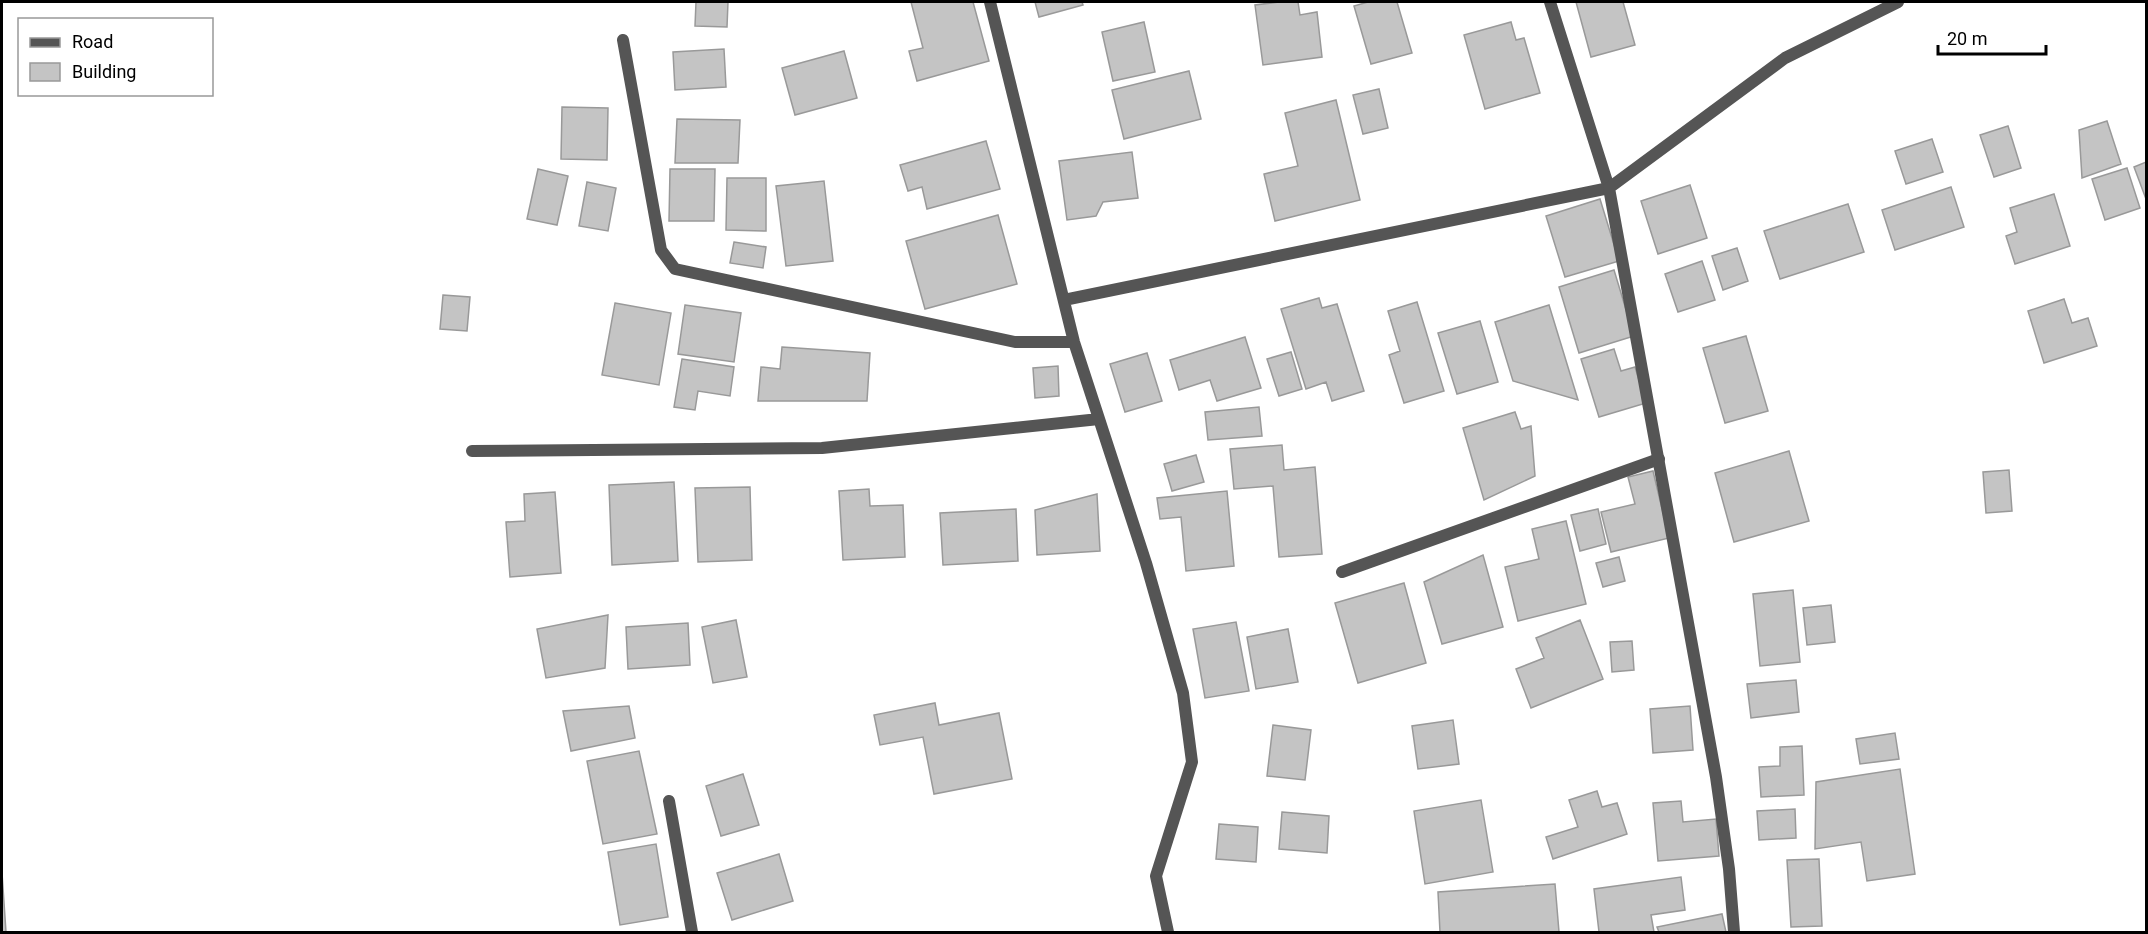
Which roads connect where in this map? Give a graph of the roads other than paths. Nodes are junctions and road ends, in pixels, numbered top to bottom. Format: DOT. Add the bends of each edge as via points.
graph roads {
  1 [pos="990,2"];
  2 [pos="1550,2"];
  3 [pos="1898,2"];
  4 [pos="623,40"];
  5 [pos="1609,188"];
  6 [pos="1064,300"];
  7 [pos="1074,342"];
  8 [pos="1099,420"];
  9 [pos="472,450"];
  10 [pos="1659,459"];
  11 [pos="1342,572"];
  12 [pos="669,801"];
  13 [pos="692,933"];
  14 [pos="1168,933"];
  15 [pos="1734,933"];
  1 -- 6 [label="street"];
  2 -- 5 [label="street"];
  3 -- 5 [label="street" via="1785,58"];
  4 -- 7 [label="street" via="661,250 675,269 1015,342"];
  5 -- 6 [label="street"];
  5 -- 10 [label="street"];
  6 -- 7 [label="street"];
  7 -- 8 [label="street"];
  8 -- 9 [label="street" via="822,448"];
  8 -- 14 [label="street" via="1184,693 1192,762 1156,876"];
  10 -- 11 [label="street"];
  10 -- 15 [label="street" via="1716,777"];
  12 -- 13 [label="street"];
}
